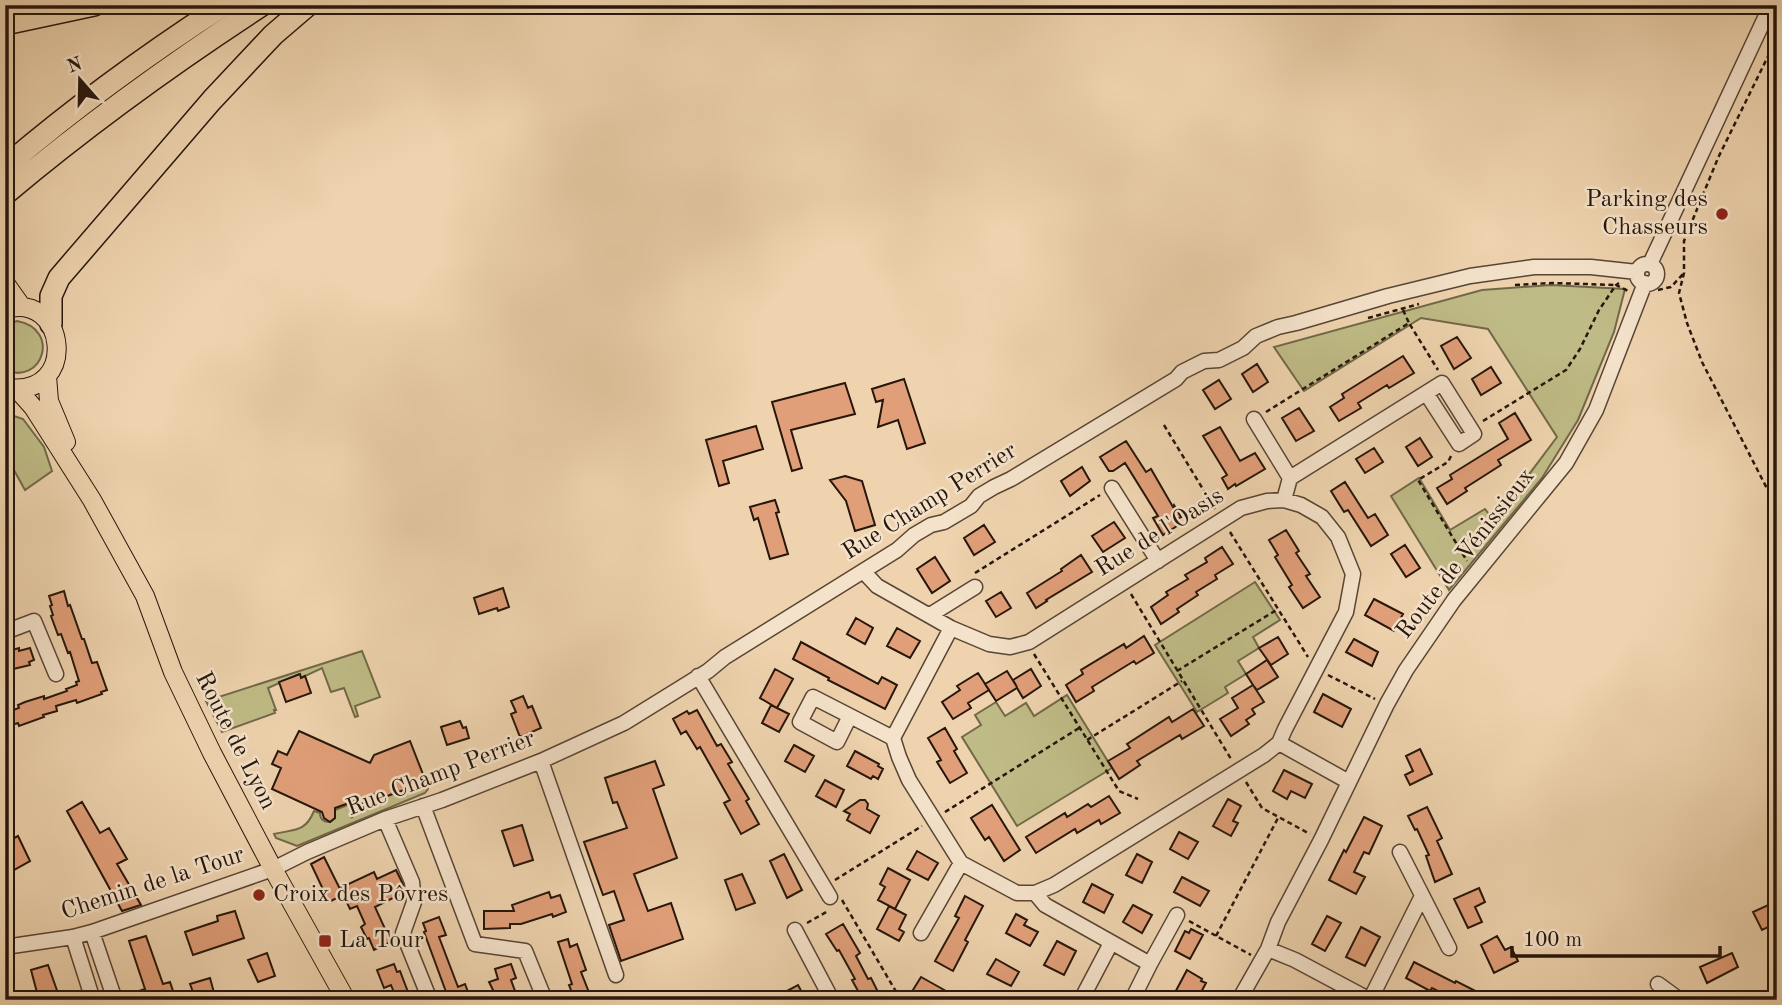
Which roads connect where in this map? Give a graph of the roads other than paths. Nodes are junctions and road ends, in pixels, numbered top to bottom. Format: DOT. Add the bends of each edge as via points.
graph roads {
  1 [pos="94,5"];
  2 [pos="224,5"];
  3 [pos="262,5"];
  4 [pos="308,5"];
  5 [pos="1771,5"];
  6 [pos="5,24"];
  7 [pos="5,167"];
  8 [pos="5,194"];
  9 [pos="1643,275"];
  10 [pos="5,283"];
  11 [pos="14,308"];
  12 [pos="51,324"];
  13 [pos="47,376"];
  14 [pos="11,388"];
  15 [pos="1426,393"];
  16 [pos="1254,419"];
  17 [pos="1290,478"];
  18 [pos="1112,488"];
  19 [pos="92,500"];
  20 [pos="1284,500"];
  21 [pos="1158,561"];
  22 [pos="863,570"];
  23 [pos="975,587"];
  24 [pos="930,615"];
  25 [pos="951,628"];
  26 [pos="5,632"];
  27 [pos="56,674"];
  28 [pos="698,677"];
  29 [pos="850,716"];
  30 [pos="893,738"];
  31 [pos="1279,743"];
  32 [pos="541,761"];
  33 [pos="1349,782"];
  34 [pos="423,806"];
  35 [pos="385,819"];
  36 [pos="1400,852"];
  37 [pos="961,863"];
  38 [pos="273,869"];
  39 [pos="1035,893"];
  40 [pos="833,895"];
  41 [pos="1422,895"];
  42 [pos="1177,915"];
  43 [pos="795,930"];
  44 [pos="92,932"];
  45 [pos="922,933"];
  46 [pos="72,937"];
  47 [pos="1111,943"];
  48 [pos="5,947"];
  49 [pos="1449,948"];
  50 [pos="1268,949"];
  51 [pos="1150,964"];
  52 [pos="616,975"];
  53 [pos="1658,984"];
  54 [pos="93,1000"];
  55 [pos="115,1000"];
  56 [pos="346,1000"];
  57 [pos="430,1000"];
  58 [pos="545,1000"];
  59 [pos="832,1000"];
  60 [pos="1081,1000"];
  61 [pos="1132,1000"];
  62 [pos="1239,1000"];
  63 [pos="1370,1000"];
  64 [pos="1680,1000"];
  1 -- 6 [label="highway"];
  2 -- 7 [label="highway" via="109,85"];
  3 -- 8 [label="highway" via="160,73"];
  4 -- 12 [label="highway" via="272,35 212,100 59,278 51,296"];
  5 -- 9 [label="street, Route de Vénissieux"];
  9 -- 22 [label="street, Rue Champ Perrier" via="1591,267 1534,267 1470,276 1278,327 1219,360 1204,361 1182,372"];
  9 -- 33 [label="street, Route de Vénissieux" via="1596,410 1566,463 1454,600 1406,670"];
  10 -- 11 [label="main road"];
  11 -- 12 [label="main road" via="33,310"];
  12 -- 13 [label="main road" via="58,351"];
  13 -- 14 [label="main road" via="28,387"];
  13 -- 19 [label="main road, Route de Lyon" via="56,421"];
  14 -- 19 [label="main road, Route de Lyon" via="33,407"];
  15 -- 15 [label="street" via="1459,444 1474,434 1441,383"];
  15 -- 17 [label="street"];
  16 -- 17 [label="street"];
  17 -- 20 [label="street"];
  18 -- 21 [label="street"];
  19 -- 38 [label="main road, Route de Lyon" via="145,596 173,672"];
  20 -- 21 [label="street, Rue de l'Oasis" via="1241,508"];
  20 -- 31 [label="street" via="1322,517 1338,537 1353,574 1346,612"];
  21 -- 25 [label="street, Rue de l'Oasis" via="1029,642 1010,647 989,644"];
  22 -- 24 [label="street, Rue de l'Oasis" via="877,586"];
  22 -- 28 [label="street, Rue Champ Perrier"];
  23 -- 24 [label="street"];
  24 -- 25 [label="street, Rue de l'Oasis"];
  25 -- 30 [label="street"];
  26 -- 27 [label="street" via="34,621"];
  28 -- 32 [label="street, Rue Champ Perrier" via="624,723"];
  28 -- 40 [label="street"];
  29 -- 30 [label="street"];
  30 -- 37 [label="street" via="909,780"];
  31 -- 33 [label="street"];
  31 -- 39 [label="street"];
  32 -- 34 [label="street, Rue Champ Perrier"];
  32 -- 52 [label="street"];
  33 -- 50 [label="street, Route de Vénissieux"];
  34 -- 35 [label="street, Rue Champ Perrier"];
  34 -- 58 [label="street" via="475,944 525,951"];
  35 -- 38 [label="street, Rue Champ Perrier"];
  35 -- 57 [label="street" via="412,882 414,902 403,933"];
  36 -- 41 [label="street"];
  37 -- 39 [label="street" via="1017,892"];
  37 -- 45 [label="street"];
  38 -- 44 [label="street, Chemin de la Tour"];
  38 -- 56 [label="main road, Route de Lyon"];
  39 -- 47 [label="street" via="1045,905"];
  41 -- 49 [label="street"];
  41 -- 63 [label="street"];
  42 -- 51 [label="street"];
  43 -- 59 [label="street"];
  44 -- 46 [label="street, Chemin de la Tour"];
  44 -- 55 [label="street"];
  46 -- 48 [label="street, Chemin de la Tour"];
  46 -- 54 [label="street"];
  47 -- 51 [label="street"];
  47 -- 60 [label="street"];
  50 -- 62 [label="street, Route de Vénissieux"];
  50 -- 63 [label="street"];
  51 -- 61 [label="street"];
  53 -- 64 [label="street"];
}
